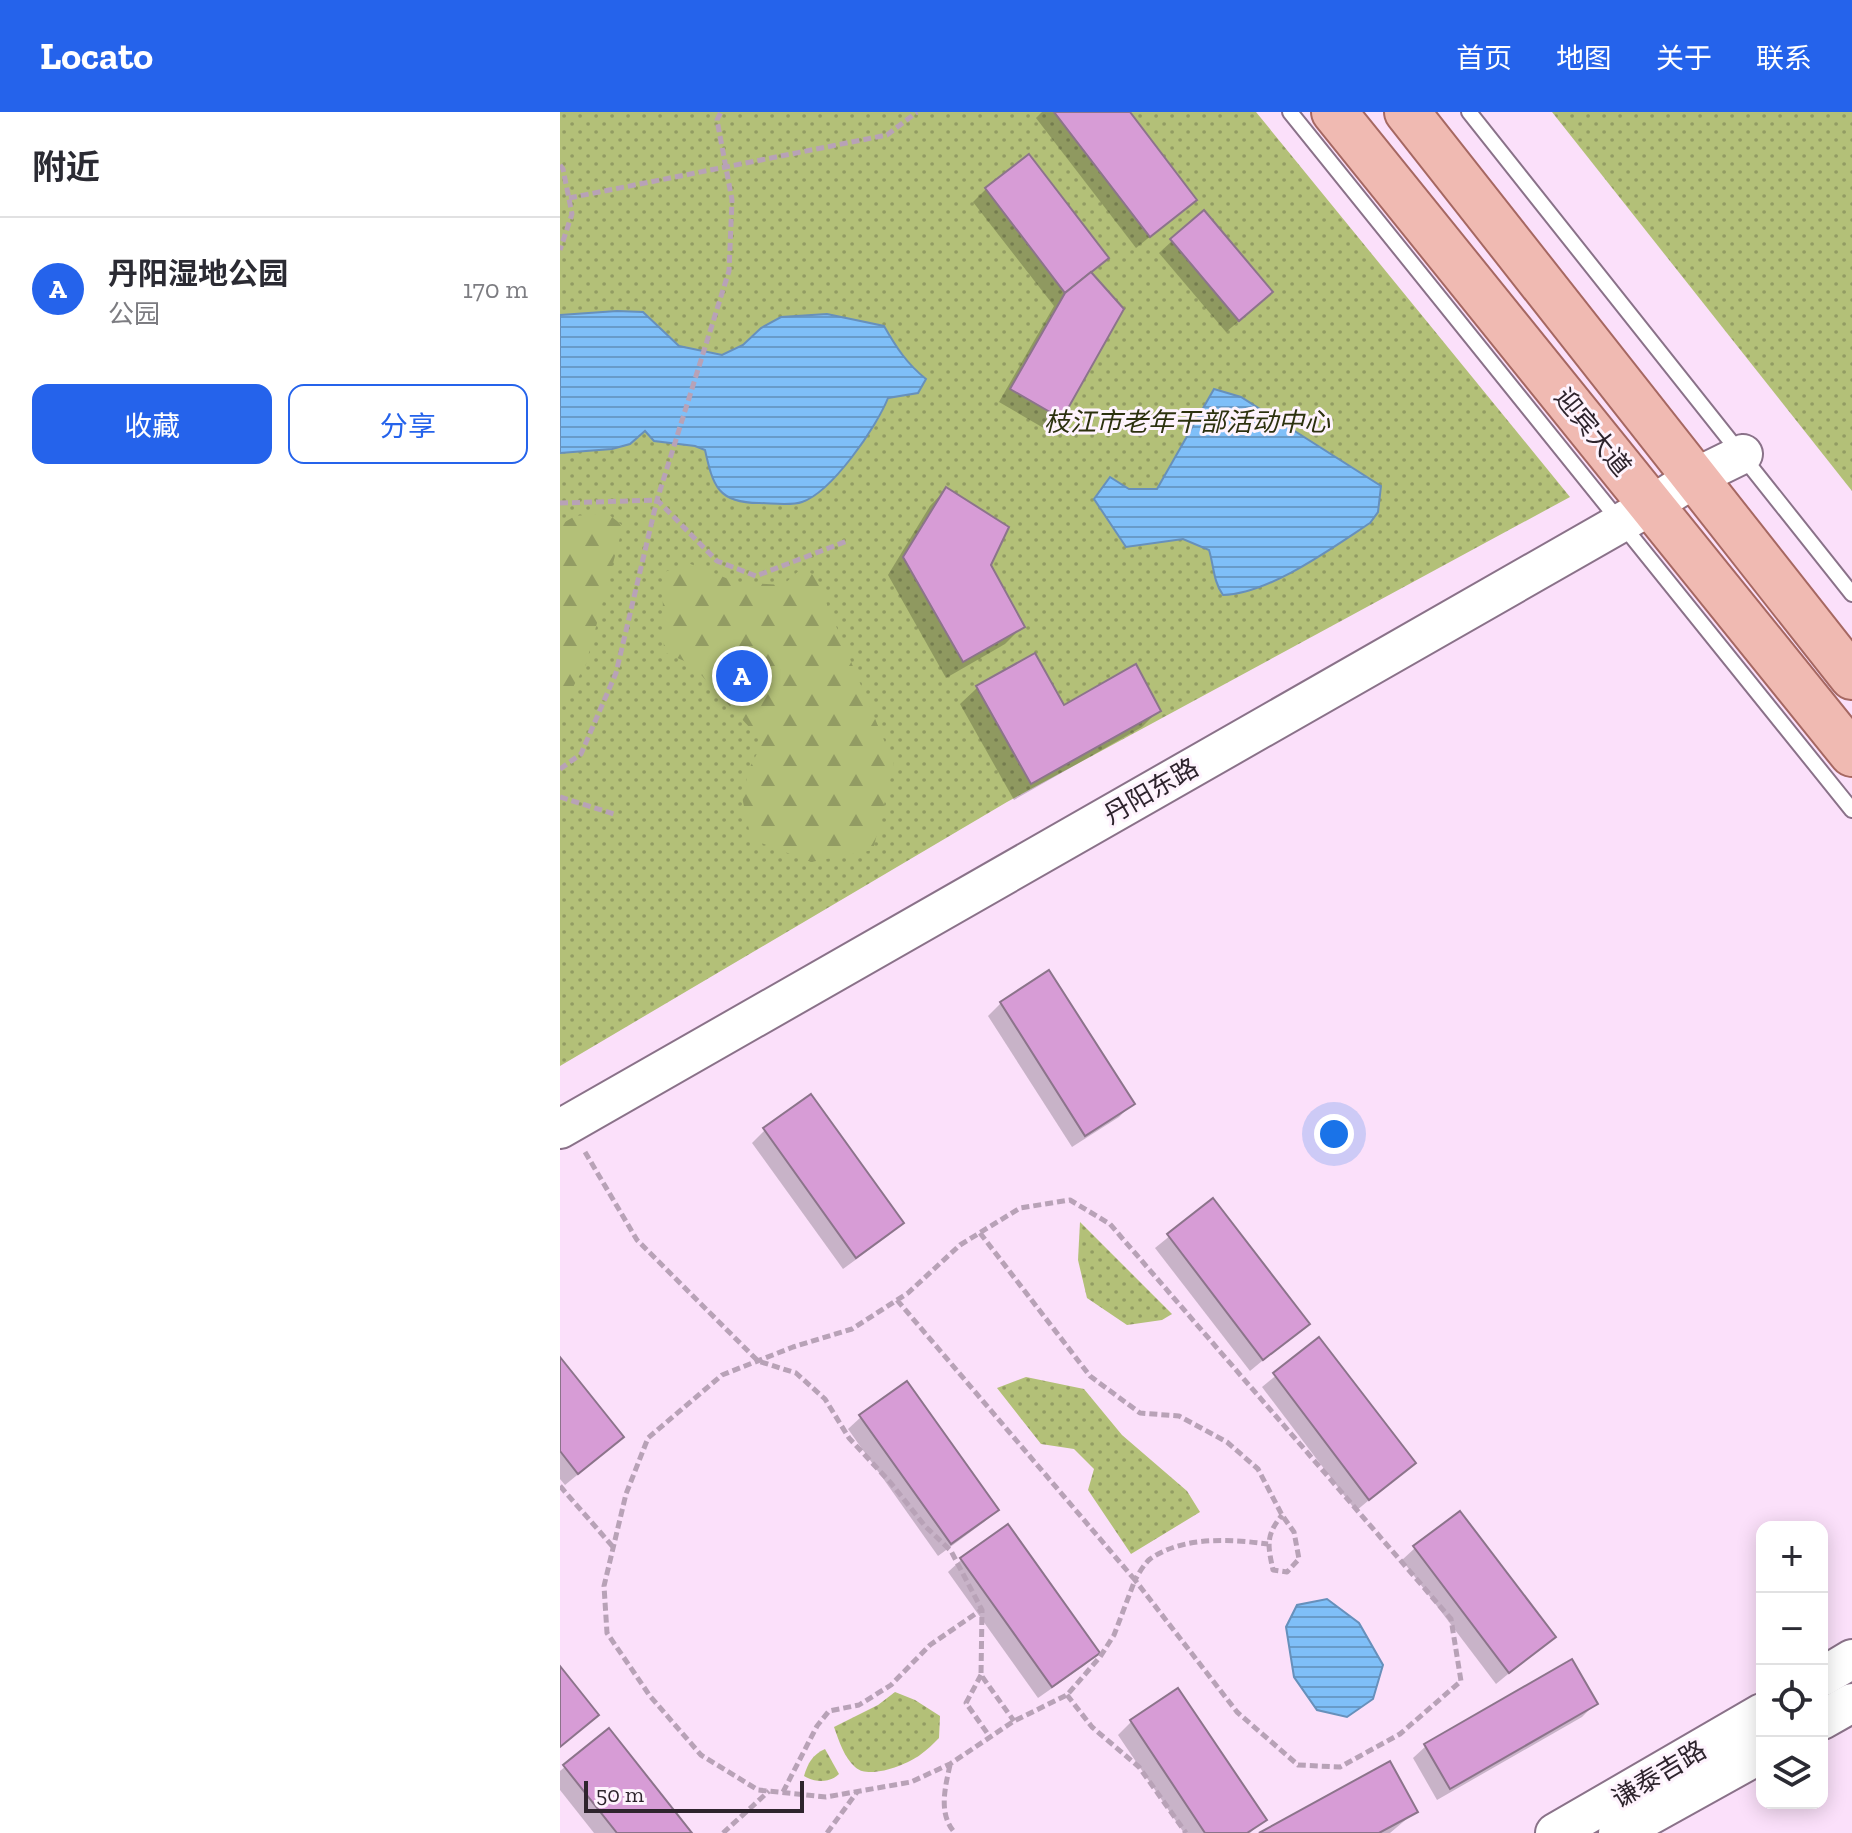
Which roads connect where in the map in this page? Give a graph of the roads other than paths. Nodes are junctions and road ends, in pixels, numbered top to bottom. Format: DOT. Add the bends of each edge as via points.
graph roads {
  1 [pos="1290,112"];
  2 [pos="1334,112"];
  3 [pos="1407,112"];
  4 [pos="1469,112"];
  5 [pos="1743,454"];
  6 [pos="1694,478"];
  7 [pos="1637,514"];
  8 [pos="1852,594"];
  9 [pos="1852,677"];
  10 [pos="1852,754"];
  11 [pos="1852,810"];
  12 [pos="564,1127"];
  13 [pos="1852,1659"];
  14 [pos="1828,1673"];
  15 [pos="1852,1703"];
  16 [pos="1756,1716"];
  17 [pos="1828,1717"];
  18 [pos="1756,1756"];
  19 [pos="1555,1833"];
  20 [pos="1618,1833"];
  1 -- 7 [label="lane"];
  2 -- 7 [label="main road, 迎宾大道"];
  3 -- 6 [label="main road, 迎宾大道"];
  4 -- 5 [label="lane"];
  5 -- 6 [label="street, 丹阳东路"];
  5 -- 8 [label="lane"];
  6 -- 7 [label="street, 丹阳东路"];
  6 -- 9 [label="main road, 迎宾大道"];
  7 -- 10 [label="main road, 迎宾大道"];
  7 -- 11 [label="lane"];
  7 -- 12 [label="street, 丹阳东路"];
  13 -- 14 [label="street"];
  15 -- 17 [label="street"];
  16 -- 19 [label="street, 谦泰吉路"];
  18 -- 20 [label="street, 谦泰吉路"];
}
